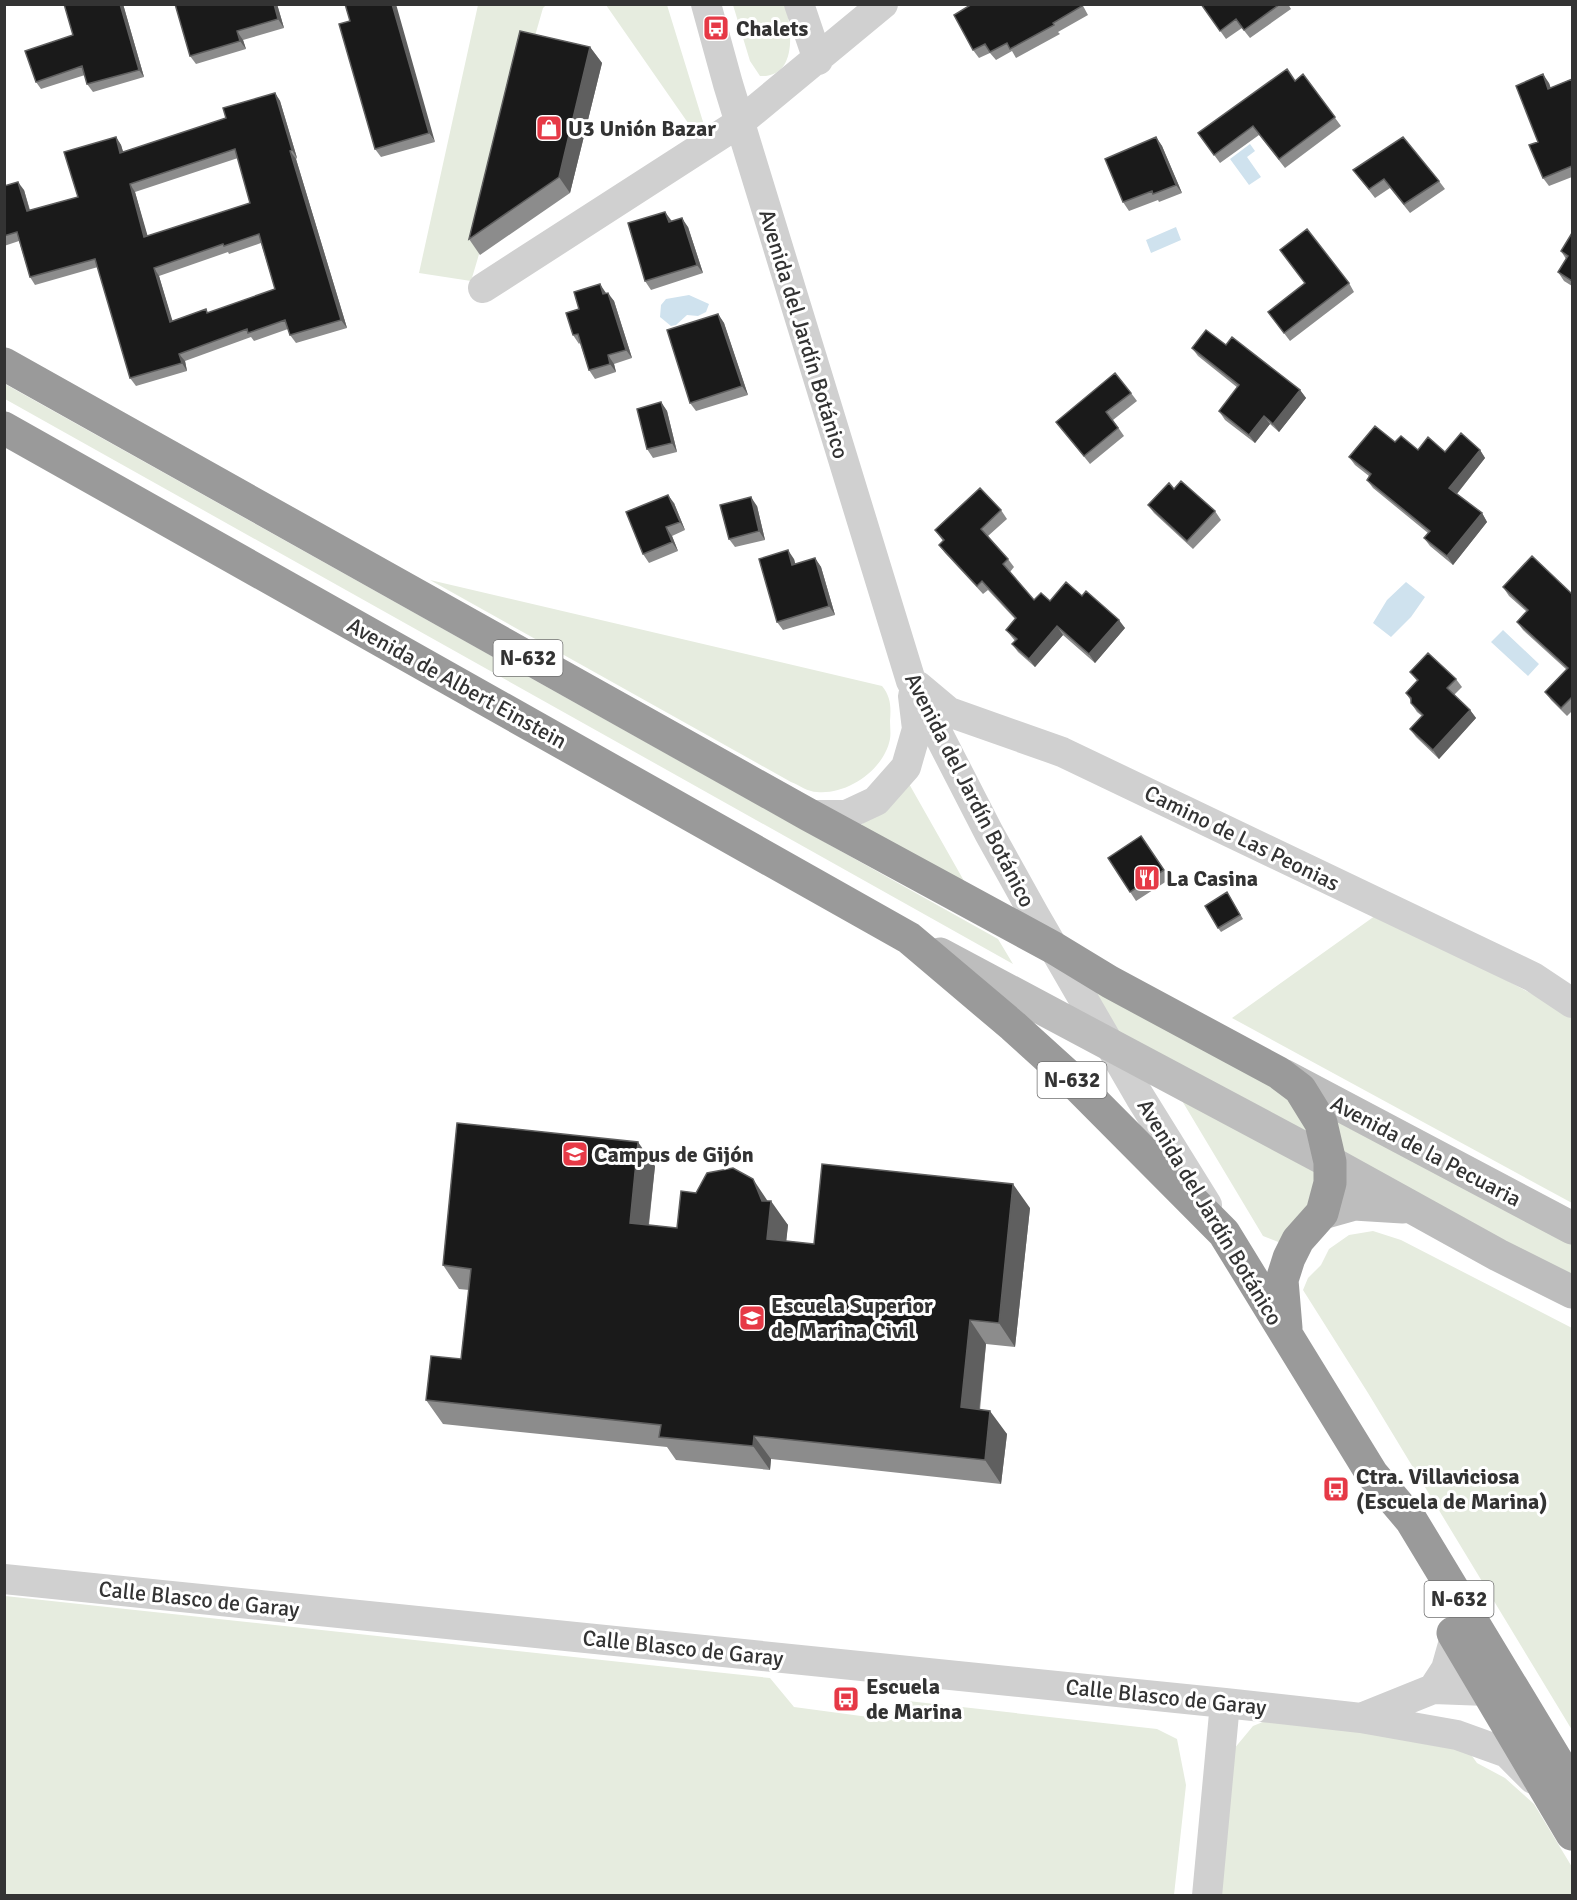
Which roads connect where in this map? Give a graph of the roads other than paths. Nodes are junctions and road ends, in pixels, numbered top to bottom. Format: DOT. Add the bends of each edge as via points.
graph roads {
  1 [pos="706,4"];
  2 [pos="799,4"];
  3 [pos="884,4"];
  4 [pos="818,60"];
  5 [pos="739,123"];
  6 [pos="483,288"];
  7 [pos="4,364"];
  8 [pos="4,428"];
  9 [pos="911,681"];
  10 [pos="809,815"];
  11 [pos="909,938"];
  12 [pos="1054,948"];
  13 [pos="1572,1003"];
  14 [pos="1111,1047"];
  15 [pos="1279,1073"];
  16 [pos="1330,1162"];
  17 [pos="1409,1207"];
  18 [pos="1322,1213"];
  19 [pos="1572,1228"];
  20 [pos="1224,1233"];
  21 [pos="1572,1292"];
  22 [pos="1287,1338"];
  23 [pos="1372,1474"];
  24 [pos="4,1580"];
  25 [pos="1455,1636"];
  26 [pos="1492,1654"];
  27 [pos="1433,1689"];
  28 [pos="1488,1691"];
  29 [pos="1226,1703"];
  30 [pos="1360,1718"];
  31 [pos="1538,1730"];
  32 [pos="1457,1735"];
  33 [pos="1560,1790"];
  34 [pos="1572,1834"];
  35 [pos="1207,1896"];
  1 -- 5 [label="street, Avenida del Jardín Botánico"];
  2 -- 4 [label="street"];
  3 -- 4 [label="street"];
  4 -- 5 [label="street"];
  5 -- 6 [label="street"];
  5 -- 9 [label="street, Avenida del Jardín Botánico"];
  7 -- 10 [label="highway, N-632"];
  8 -- 11 [label="highway, Avenida de Albert Einstein / N-632"];
  9 -- 10 [label="street" via="917,729 906,767 876,801 846,815"];
  9 -- 12 [label="street, Avenida del Jardín Botánico" via="989,833"];
  9 -- 13 [label="street, Camino de Las Peonias" via="949,712 1062,752 1533,977"];
  10 -- 12 [label="highway, N-632"];
  11 -- 14 [label="street, Avenida de Albert Einstein"];
  11 -- 20 [label="highway, Avenida de Albert Einstein / N-632" via="1066,1074"];
  12 -- 14 [label="street, Avenida del Jardín Botánico"];
  12 -- 15 [label="highway, Avenida de la Pecuaria / N-632"];
  14 -- 16 [label="street"];
  14 -- 20 [label="street, Avenida del Jardín Botánico"];
  15 -- 16 [label="highway, Avenida de la Pecuaria / N-632" via="1300,1089 1321,1123"];
  15 -- 19 [label="street, Avenida de la Pecuaria"];
  16 -- 17 [label="street"];
  16 -- 18 [label="highway, Avenida de la Pecuaria / N-632" via="1330,1183"];
  17 -- 18 [label="street" via="1354,1204"];
  17 -- 21 [label="street"];
  18 -- 22 [label="highway, Avenida de la Pecuaria / N-632" via="1298,1240 1282,1280"];
  20 -- 22 [label="highway, Avenida del Jardín Botánico / N-632"];
  22 -- 23 [label="highway, Avenida del Jardín Botánico / N-632"];
  23 -- 25 [label="highway, Avenida del Jardín Botánico / N-632" via="1394,1532"];
  23 -- 26 [label="highway, Avenida del Jardín Botánico / N-632" via="1411,1520"];
  24 -- 29 [label="street, Calle Blasco de Garay"];
  25 -- 27 [label="street" via="1446,1668"];
  25 -- 28 [label="highway, Avenida del Jardín Botánico / N-632"];
  26 -- 28 [label="street"];
  26 -- 31 [label="highway, Avenida del Jardín Botánico / N-632"];
  27 -- 28 [label="street, Calle Blasco de Garay"];
  27 -- 30 [label="street, Calle Blasco de Garay"];
  28 -- 31 [label="street"];
  28 -- 32 [label="street"];
  28 -- 33 [label="highway, Avenida del Jardín Botánico / N-632"];
  29 -- 30 [label="street, Calle Blasco de Garay"];
  29 -- 35 [label="street"];
  30 -- 32 [label="street, Calle Blasco de Garay"];
  31 -- 33 [label="highway, Avenida del Jardín Botánico / N-632"];
  32 -- 33 [label="street, Calle Blasco de Garay" via="1507,1753"];
  33 -- 34 [label="highway, Avenida del Jardín Botánico / N-632"];
}
